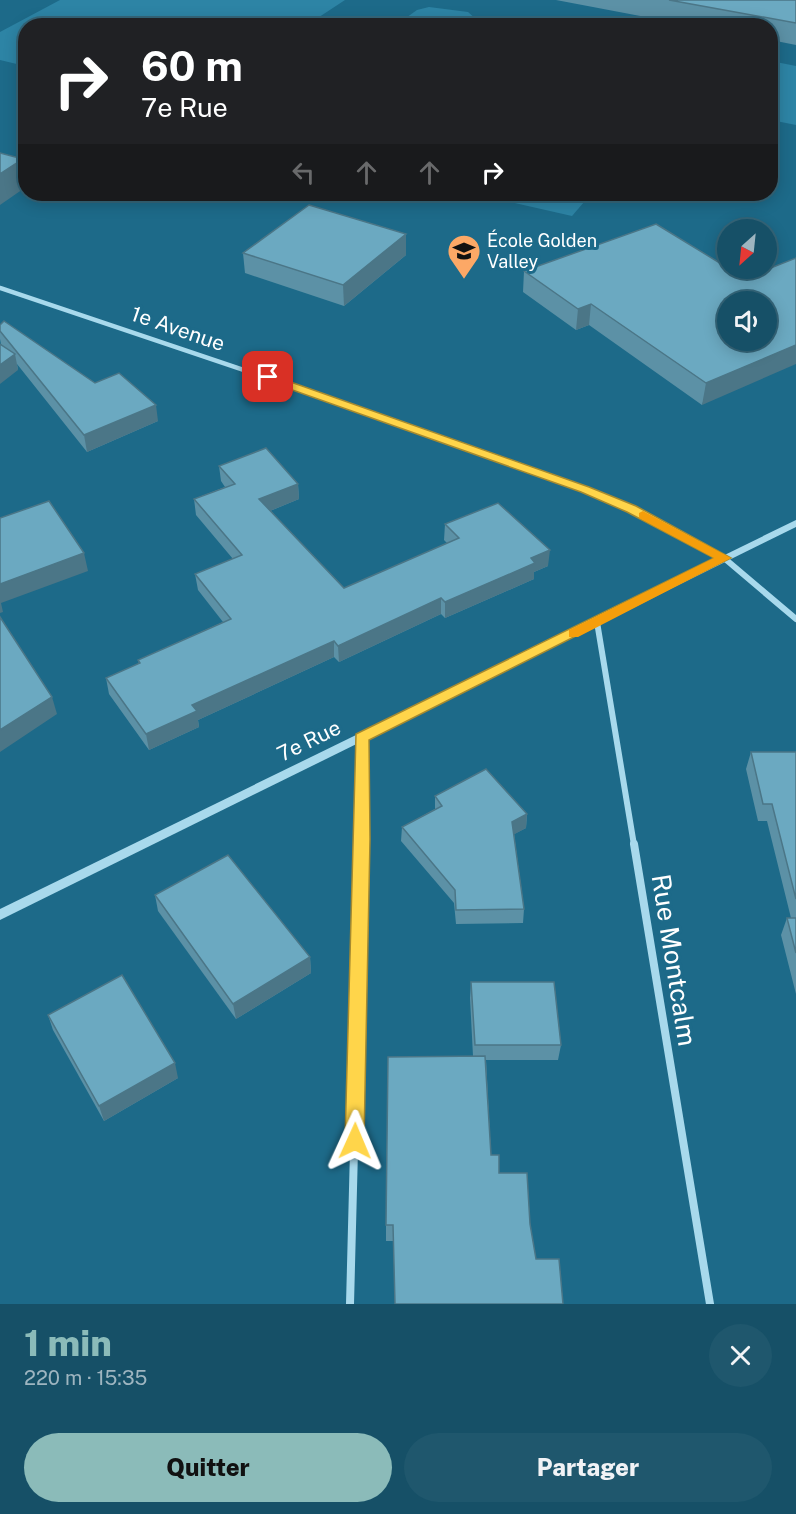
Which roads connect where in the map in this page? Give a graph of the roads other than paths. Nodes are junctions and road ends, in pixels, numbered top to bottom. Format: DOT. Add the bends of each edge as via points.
graph roads {
  1 [pos="0,288"];
  2 [pos="796,523"];
  3 [pos="724,558"];
  4 [pos="796,619"];
  5 [pos="597,622"];
  6 [pos="362,737"];
  7 [pos="0,915"];
  8 [pos="350,1304"];
  9 [pos="710,1304"];
  1 -- 3 [label="street, 1e Avenue" via="336,400 585,489"];
  2 -- 3 [label="street, 7e Rue"];
  3 -- 4 [label="street, 1e Avenue"];
  3 -- 5 [label="street, 7e Rue"];
  5 -- 6 [label="street, 7e Rue"];
  5 -- 9 [label="street, Rue Montcalm"];
  6 -- 7 [label="street, 7e Rue"];
  6 -- 8 [label="street"];
}
